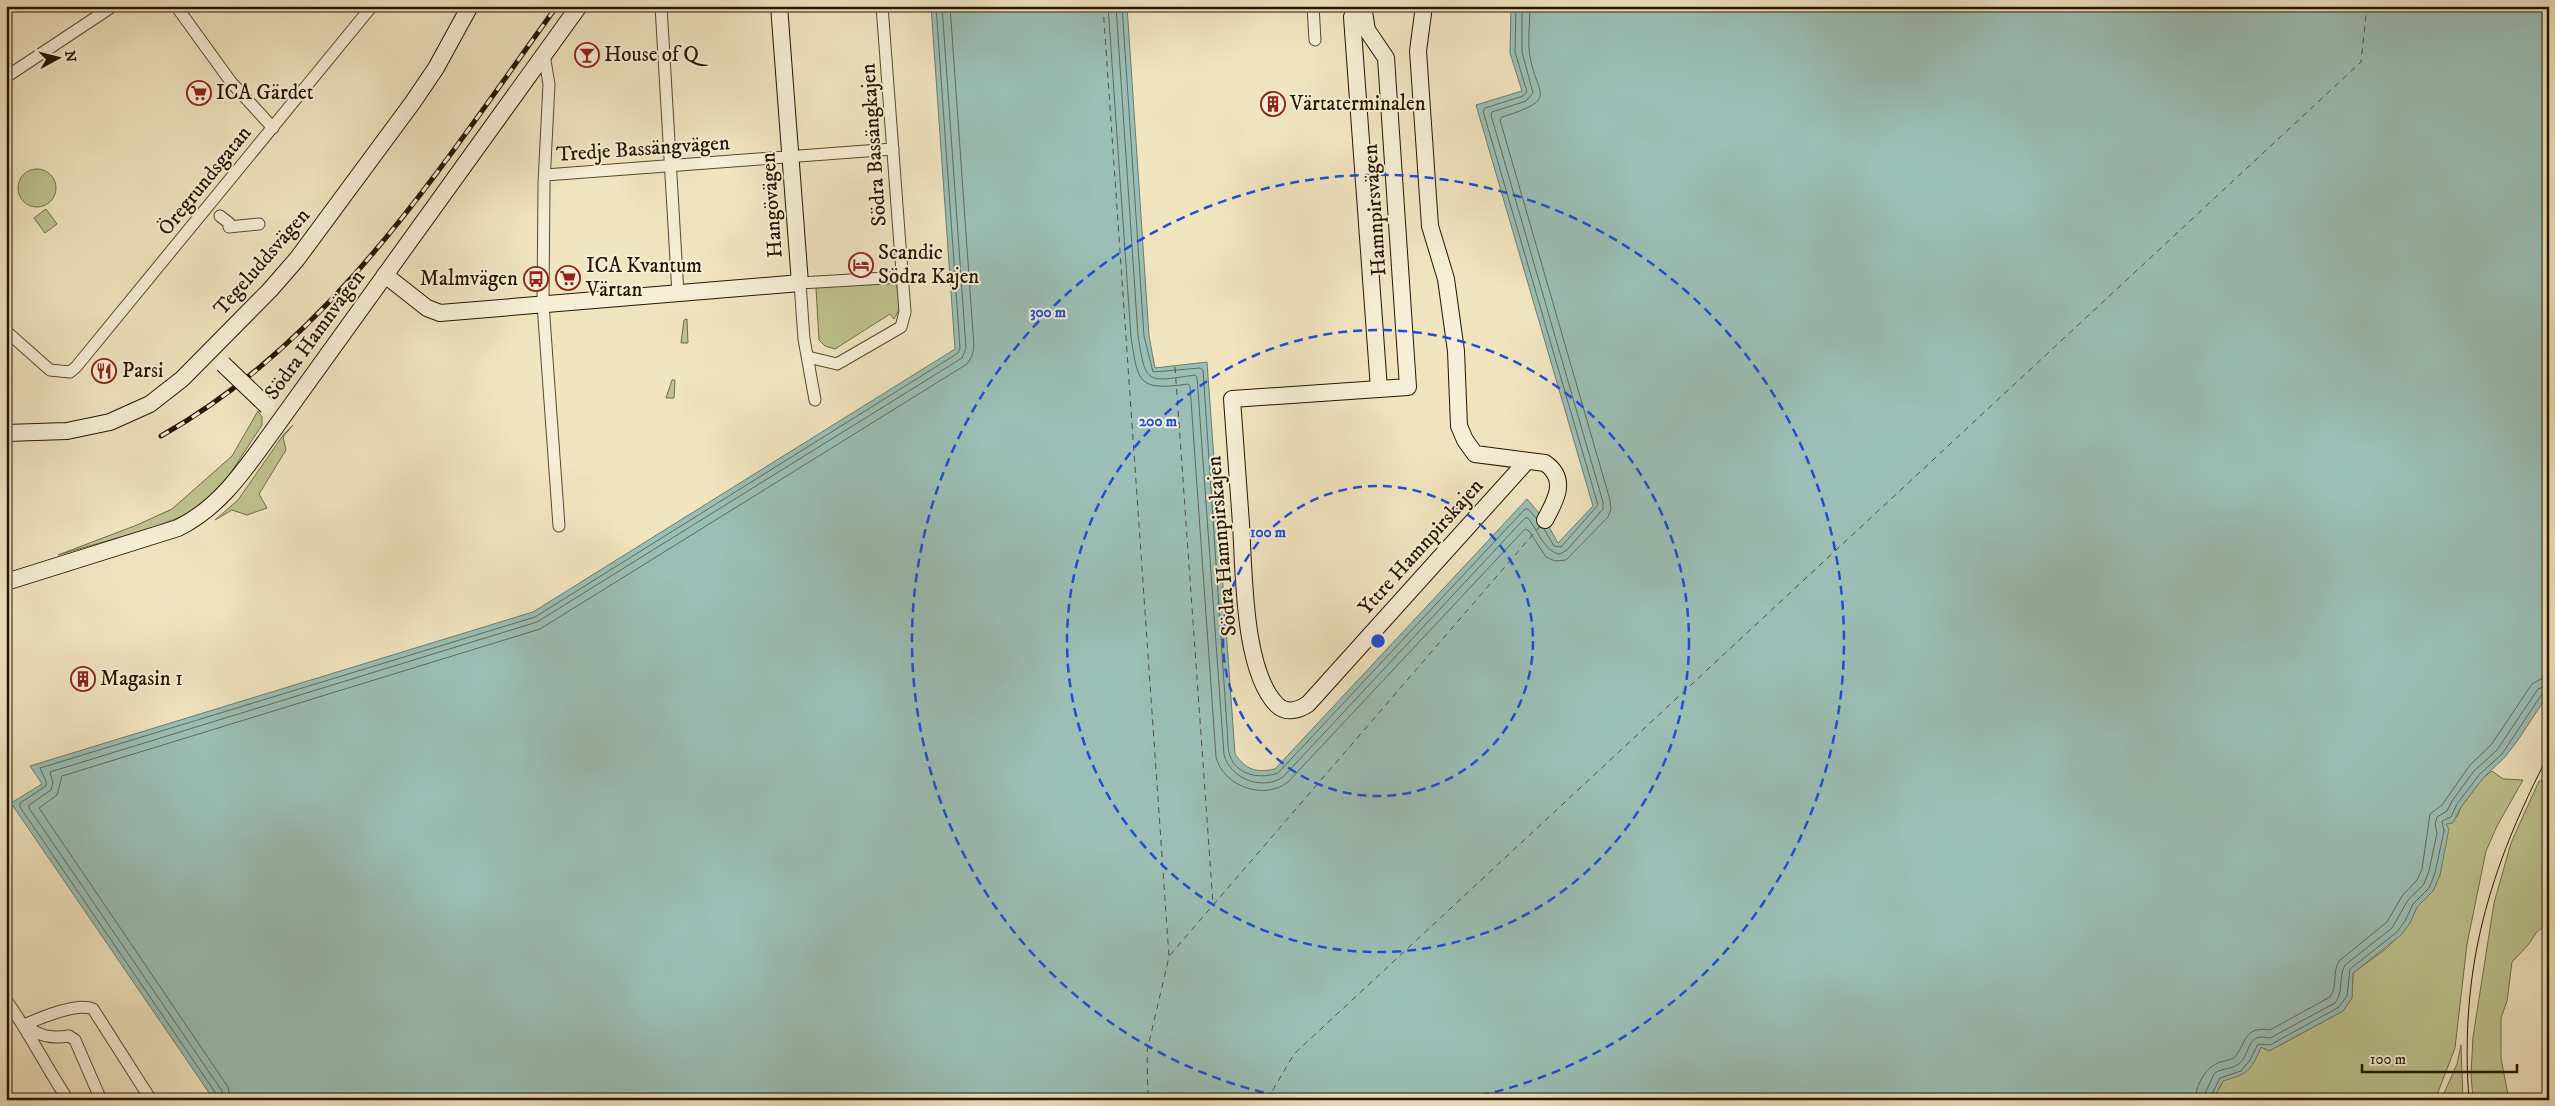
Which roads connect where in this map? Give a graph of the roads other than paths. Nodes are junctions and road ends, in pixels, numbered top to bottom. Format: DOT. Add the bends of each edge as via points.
graph roads {
  1 [pos="113,6"];
  2 [pos="176,6"];
  3 [pos="372,6"];
  4 [pos="470,6"];
  5 [pos="579,6"];
  6 [pos="661,6"];
  7 [pos="779,6"];
  8 [pos="882,6"];
  9 [pos="1313,6"];
  10 [pos="1357,6"];
  11 [pos="1363,6"];
  12 [pos="1424,6"];
  13 [pos="1315,40"];
  14 [pos="544,55"];
  15 [pos="6,77"];
  16 [pos="273,128"];
  17 [pos="893,149"];
  18 [pos="790,157"];
  19 [pos="671,166"];
  20 [pos="545,175"];
  21 [pos="220,216"];
  22 [pos="259,224"];
  23 [pos="385,275"];
  24 [pos="902,276"];
  25 [pos="800,283"];
  26 [pos="678,294"];
  27 [pos="543,304"];
  28 [pos="6,331"];
  29 [pos="211,352"];
  30 [pos="808,357"];
  31 [pos="1379,389"];
  32 [pos="1232,399"];
  33 [pos="815,400"];
  34 [pos="281,418"];
  35 [pos="6,433"];
  36 [pos="1527,461"];
  37 [pos="1545,520"];
  38 [pos="559,526"];
  39 [pos="6,582"];
  40 [pos="1284,710"];
  41 [pos="6,1000"];
  42 [pos="24,1025"];
  43 [pos="68,1100"];
  44 [pos="101,1100"];
  45 [pos="151,1100"];
  1 -- 15 [label="street"];
  2 -- 16 [label="street" via="231,82"];
  3 -- 16 [label="street, Öregrundsgatan"];
  4 -- 29 [label="main road, Tegeluddsvägen" via="413,102 303,251"];
  5 -- 14 [label="main road, Södra Hamnvägen"];
  6 -- 19 [label="street"];
  7 -- 18 [label="main road, Hangövägen"];
  8 -- 17 [label="street, Södra Bassängkajen"];
  9 -- 13 [label="street"];
  10 -- 31 [label="main road, Hamnpirsvägen" via="1352,17"];
  11 -- 31 [label="main road, Hamnpirsvägen" via="1367,30 1386,58 1408,387"];
  12 -- 36 [label="main road" via="1418,51 1430,226 1446,279 1459,426 1471,450 1482,456"];
  14 -- 20 [label="street" via="549,84"];
  14 -- 23 [label="main road, Södra Hamnvägen"];
  16 -- 28 [label="street, Öregrundsgatan" via="70,372 44,366"];
  17 -- 18 [label="street, Tredje Bassängvägen"];
  17 -- 24 [label="street, Södra Bassängkajen"];
  18 -- 19 [label="street, Tredje Bassängvägen"];
  18 -- 25 [label="main road, Hangövägen"];
  19 -- 20 [label="street, Tredje Bassängvägen"];
  19 -- 26 [label="street"];
  20 -- 27 [label="street"];
  21 -- 22 [label="street" via="229,223 229,227"];
  23 -- 27 [label="main road" via="427,308 440,313"];
  23 -- 34 [label="main road, Södra Hamnvägen"];
  24 -- 25 [label="street"];
  24 -- 30 [label="street, Södra Bassängkajen" via="905,312 901,327 837,364"];
  25 -- 26 [label="main road"];
  25 -- 30 [label="street, Hangövägen"];
  26 -- 27 [label="main road"];
  27 -- 38 [label="street"];
  29 -- 34 [label="main road, bridge"];
  29 -- 35 [label="main road, Tegeluddsvägen" via="163,396 129,415 67,431"];
  30 -- 33 [label="street, Hangövägen"];
  31 -- 32 [label="main road, Hamnpirsvägen"];
  32 -- 40 [label="main road, Södra Hamnpirskajen" via="1248,628 1265,688 1277,706"];
  34 -- 39 [label="main road, Södra Hamnvägen" via="222,498 195,520 159,535"];
  36 -- 37 [label="main road" via="1544,463 1558,478 1557,498"];
  36 -- 40 [label="main road, Yttre Hamnpirskajen" via="1308,704 1299,710"];
  41 -- 42 [label="street"];
  42 -- 43 [label="street"];
  42 -- 44 [label="street" via="35,1034 52,1039 69,1036 75,1040"];
  42 -- 45 [label="street" via="67,1010 87,1006 93,1009"];
}
